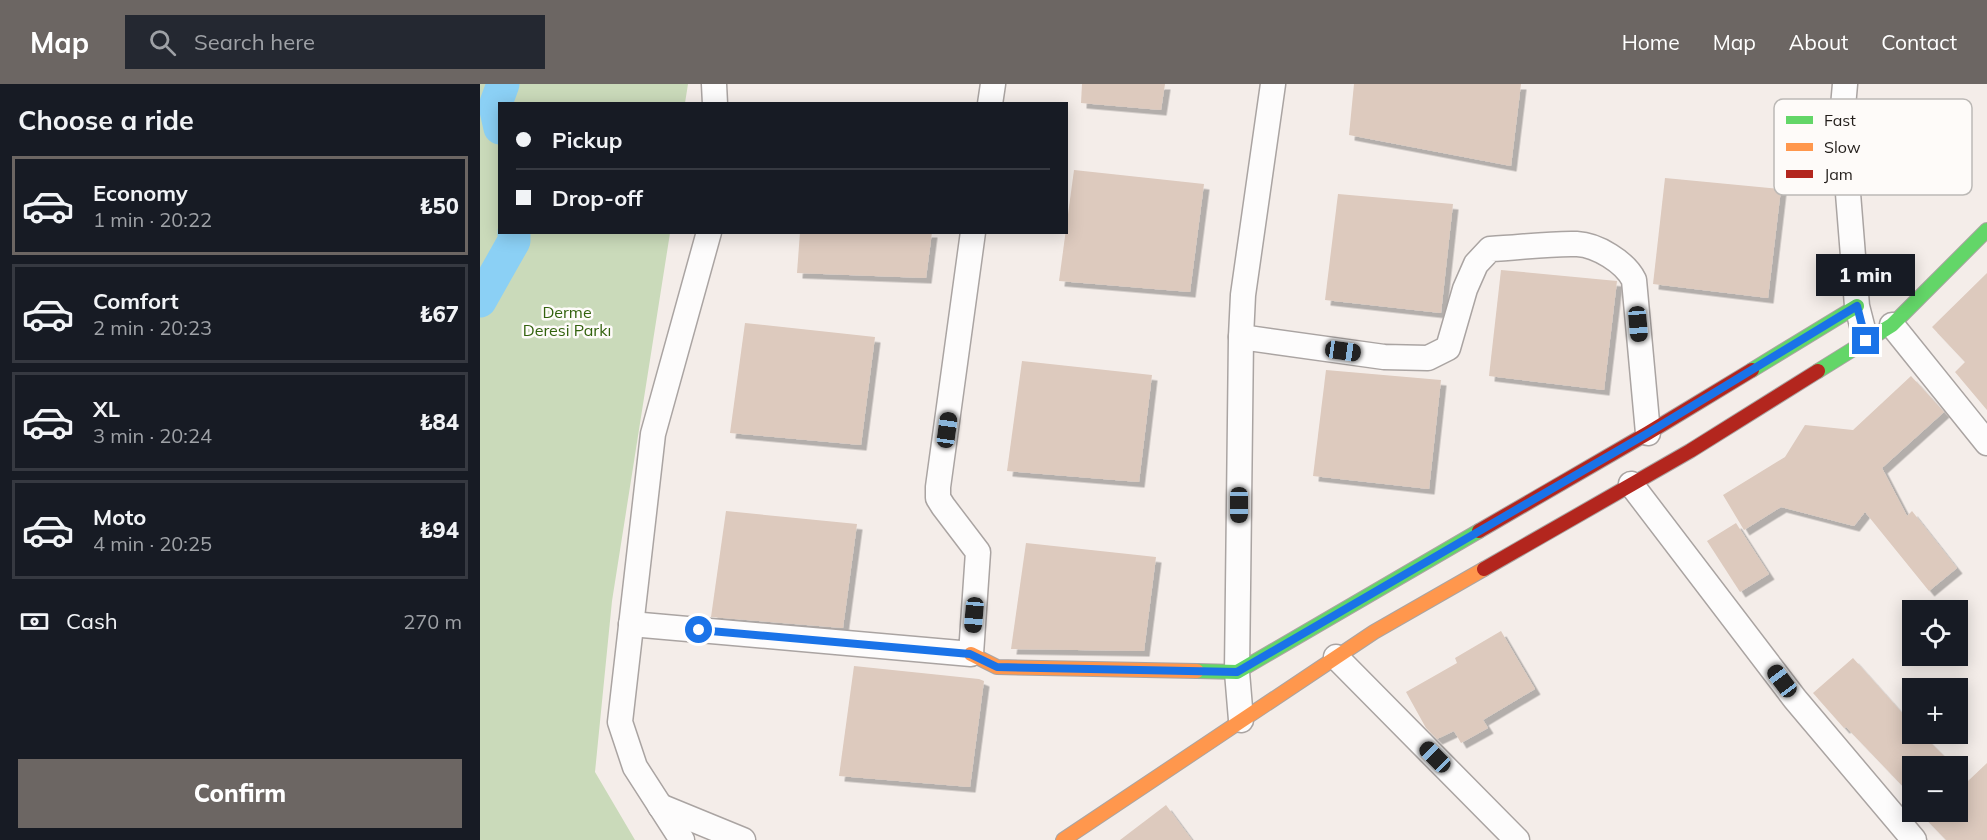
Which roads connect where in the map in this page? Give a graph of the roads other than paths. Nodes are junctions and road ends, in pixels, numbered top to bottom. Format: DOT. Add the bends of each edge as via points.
graph roads {
  1 [pos="714,84"];
  2 [pos="993,84"];
  3 [pos="1273,84"];
  4 [pos="1845,84"];
  5 [pos="1844,99"];
  6 [pos="715,102"];
  7 [pos="990,102"];
  8 [pos="1848,195"];
  9 [pos="1987,230"];
  10 [pos="708,234"];
  11 [pos="973,234"];
  12 [pos="1857,306"];
  13 [pos="1892,325"];
  14 [pos="1241,337"];
  15 [pos="1866,341"];
  16 [pos="1648,433"];
  17 [pos="1987,443"];
  18 [pos="1631,484"];
  19 [pos="631,624"];
  20 [pos="970,654"];
  21 [pos="1336,657"];
  22 [pos="1237,672"];
  23 [pos="1241,720"];
  24 [pos="660,806"];
  25 [pos="682,840"];
  26 [pos="743,840"];
  27 [pos="1063,840"];
  28 [pos="1517,840"];
  29 [pos="1914,840"];
  1 -- 6 [label="street"];
  2 -- 7 [label="street"];
  3 -- 14 [label="street"];
  4 -- 5 [label="street"];
  8 -- 12 [label="street"];
  9 -- 13 [label="street"];
  10 -- 19 [label="street" via="653,434"];
  11 -- 20 [label="street" via="938,487 938,498 978,552"];
  12 -- 15 [label="street"];
  12 -- 16 [label="street"];
  13 -- 15 [label="street"];
  13 -- 17 [label="street"];
  14 -- 16 [label="street" via="1384,357 1428,358 1448,348 1465,289 1476,264 1490,249 1580,244 1606,254 1630,271 1634,280"];
  14 -- 22 [label="street"];
  15 -- 18 [label="street"];
  16 -- 22 [label="street"];
  18 -- 21 [label="street"];
  18 -- 29 [label="street" via="1795,699"];
  19 -- 20 [label="street"];
  19 -- 24 [label="street" via="620,722 635,767"];
  20 -- 22 [label="street" via="997,667"];
  21 -- 23 [label="street"];
  21 -- 28 [label="street"];
  22 -- 23 [label="street"];
  23 -- 27 [label="street"];
  24 -- 25 [label="street"];
  24 -- 26 [label="street"];
}
